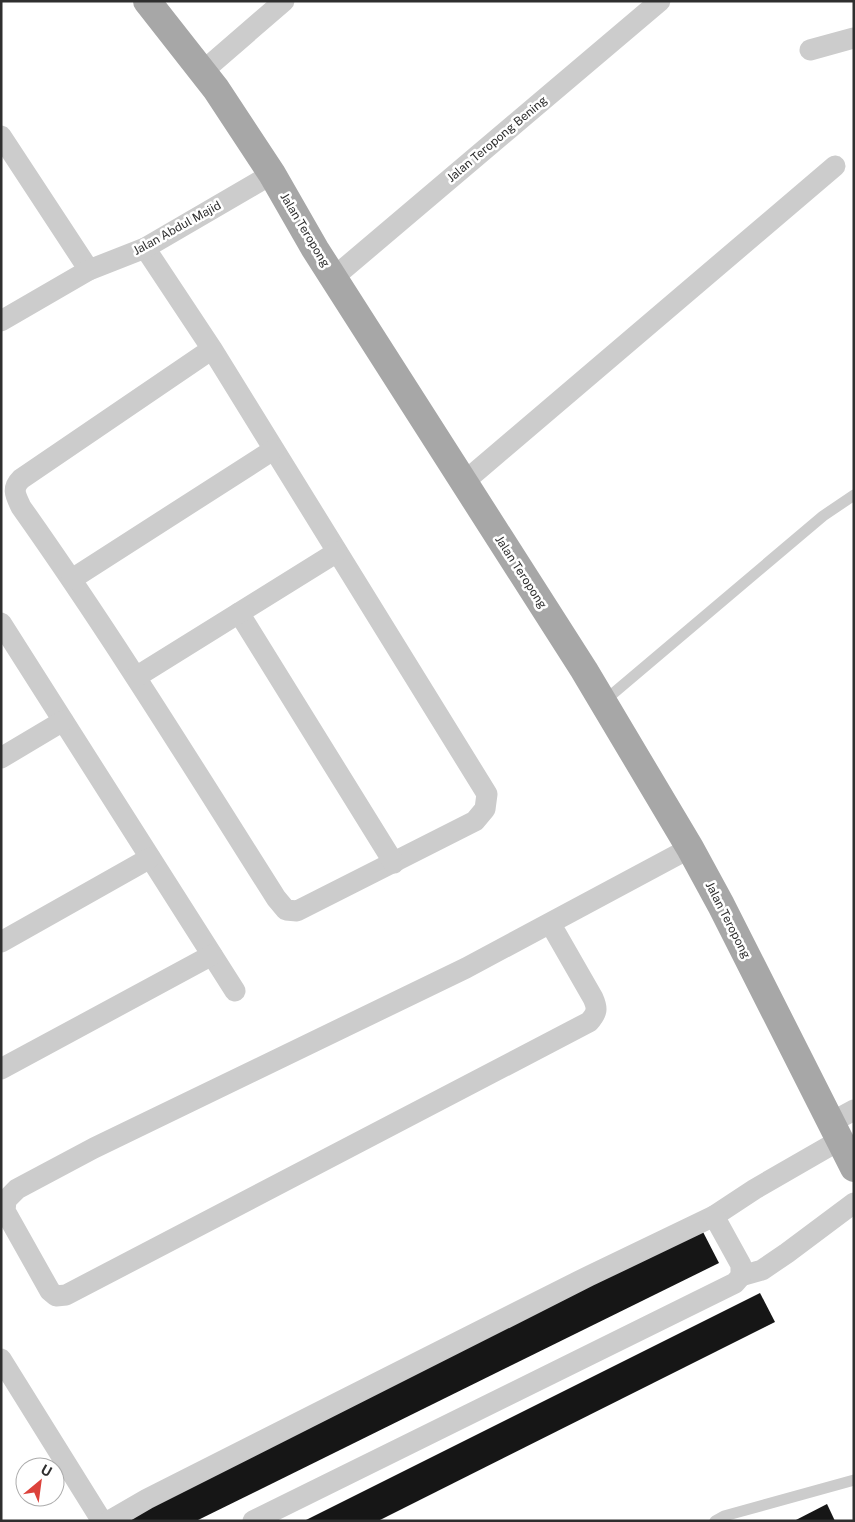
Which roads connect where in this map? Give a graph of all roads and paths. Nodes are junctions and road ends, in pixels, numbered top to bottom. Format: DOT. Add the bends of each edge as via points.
graph roads {
  1 [pos="147,1"];
  2 [pos="284,1"];
  3 [pos="660,1"];
  4 [pos="854,38"];
  5 [pos="810,50"];
  6 [pos="202,72"];
  7 [pos="1,136"];
  8 [pos="835,166"];
  9 [pos="272,174"];
  10 [pos="145,248"];
  11 [pos="89,270"];
  12 [pos="334,278"];
  13 [pos="1,321"];
  14 [pos="212,349"];
  15 [pos="273,450"];
  16 [pos="464,482"];
  17 [pos="854,495"];
  18 [pos="338,552"];
  19 [pos="72,579"];
  20 [pos="240,613"];
  21 [pos="1,623"];
  22 [pos="136,677"];
  23 [pos="603,702"];
  24 [pos="63,721"];
  25 [pos="1,758"];
  26 [pos="690,848"];
  27 [pos="150,858"];
  28 [pos="394,863"];
  29 [pos="550,923"];
  30 [pos="2,939"];
  31 [pos="212,955"];
  32 [pos="235,991"];
  33 [pos="1,1069"];
  34 [pos="842,1124"];
  35 [pos="854,1168"];
  36 [pos="854,1203"];
  37 [pos="714,1216"];
  38 [pos="741,1276"];
  39 [pos="1,1359"];
  40 [pos="854,1480"];
  41 [pos="102,1520"];
  42 [pos="253,1521"];
  43 [pos="714,1521"];
  1 -- 6 [label="main road, Jalan Teropong"];
  2 -- 6 [label="street"];
  3 -- 12 [label="street, Jalan Teropong Bening"];
  4 -- 5 [label="street"];
  6 -- 9 [label="main road, Jalan Teropong"];
  7 -- 11 [label="street"];
  8 -- 16 [label="street"];
  9 -- 10 [label="street, Jalan Abdul Majid"];
  9 -- 12 [label="main road, Jalan Teropong"];
  10 -- 11 [label="street, Jalan Abdul Majid"];
  10 -- 14 [label="street"];
  11 -- 13 [label="street, Jalan Abdul Majid"];
  12 -- 16 [label="main road, Jalan Teropong"];
  14 -- 15 [label="street"];
  14 -- 19 [label="street" via="17,483 15,494 21,507"];
  15 -- 18 [label="street"];
  15 -- 19 [label="street"];
  16 -- 23 [label="main road, Jalan Teropong"];
  17 -- 23 [label="lane" via="823,516"];
  18 -- 20 [label="street"];
  18 -- 28 [label="street" via="487,794 485,809 475,821"];
  19 -- 22 [label="street"];
  20 -- 22 [label="street"];
  20 -- 28 [label="street"];
  21 -- 24 [label="street"];
  22 -- 28 [label="street" via="286,910 297,911"];
  23 -- 26 [label="main road, Jalan Teropong"];
  24 -- 25 [label="street"];
  24 -- 27 [label="street"];
  26 -- 29 [label="street"];
  26 -- 34 [label="main road, Jalan Teropong"];
  27 -- 30 [label="street"];
  27 -- 31 [label="street"];
  29 -- 29 [label="street" via="466,968 94,1148 17,1189 6,1200 4,1211 50,1290 56,1296 66,1295 589,1022 597,1008"];
  31 -- 32 [label="street"];
  31 -- 33 [label="street"];
  34 -- 35 [label="main road, Jalan Teropong"];
  34 -- 37 [label="street" via="755,1190"];
  36 -- 38 [label="street" via="762,1270"];
  37 -- 38 [label="street" via="740,1265"];
  37 -- 41 [label="street"];
  38 -- 42 [label="street" via="735,1283"];
  39 -- 41 [label="street"];
  40 -- 43 [label="lane"];
}
